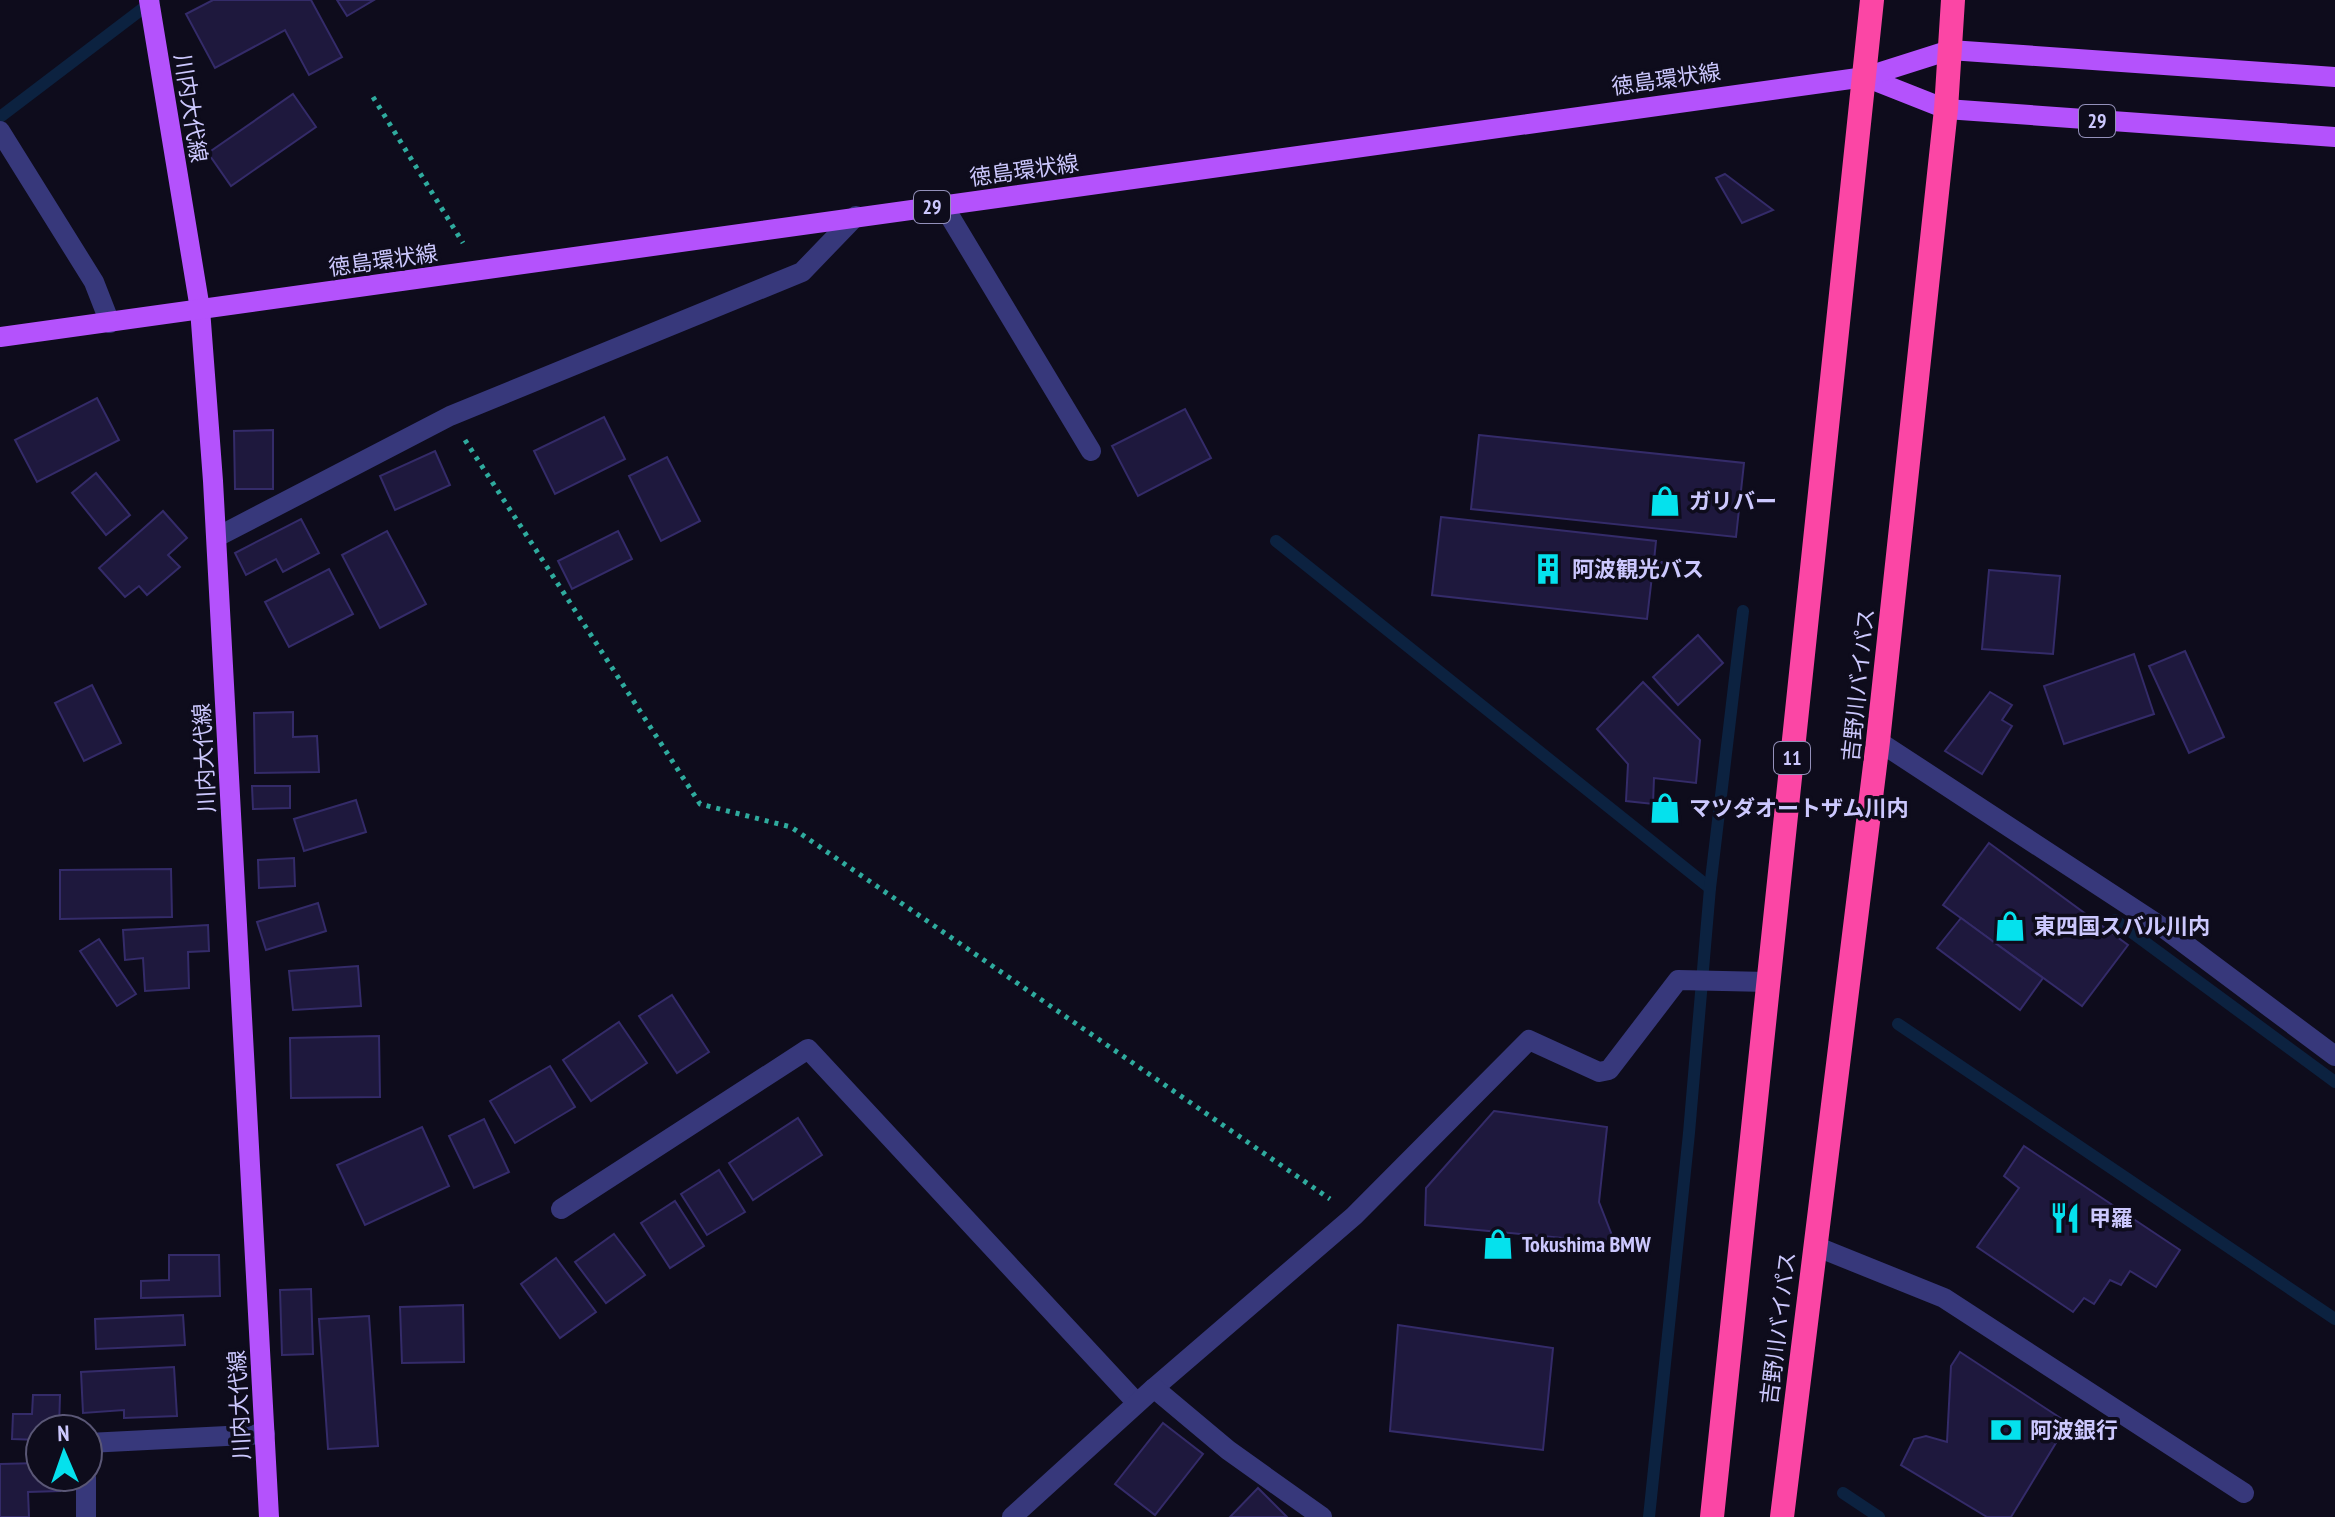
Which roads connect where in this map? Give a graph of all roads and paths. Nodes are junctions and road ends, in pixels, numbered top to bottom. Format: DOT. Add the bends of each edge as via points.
graph roads {
  1 [pos="149,0"];
  2 [pos="1872,0"];
  3 [pos="1953,0"];
  4 [pos="1950,50"];
  5 [pos="1865,77"];
  6 [pos="2335,77"];
  7 [pos="373,97"];
  8 [pos="1946,109"];
  9 [pos="4,136"];
  10 [pos="2335,137"];
  11 [pos="943,205"];
  12 [pos="856,216"];
  13 [pos="481,271"];
  14 [pos="200,309"];
  15 [pos="110,323"];
  16 [pos="0,337"];
  17 [pos="450,416"];
  18 [pos="1091,451"];
  19 [pos="217,537"];
  20 [pos="1878,741"];
  21 [pos="1768,982"];
  22 [pos="2335,1056"];
  23 [pos="561,1209"];
  24 [pos="1354,1216"];
  25 [pos="1815,1246"];
  26 [pos="1154,1388"];
  27 [pos="1136,1402"];
  28 [pos="265,1434"];
  29 [pos="104,1442"];
  30 [pos="86,1493"];
  31 [pos="2244,1493"];
  32 [pos="86,1517"];
  33 [pos="269,1517"];
  34 [pos="1012,1517"];
  35 [pos="1322,1517"];
  36 [pos="1712,1517"];
  37 [pos="1782,1517"];
  1 -- 14 [label="main road, 川内大代線"];
  2 -- 5 [label="highway, 吉野川バイパス / 11"];
  3 -- 4 [label="highway, 吉野川バイパス"];
  4 -- 5 [label="main road, 徳島環状線 / 29"];
  4 -- 6 [label="main road, 徳島環状線 / 29"];
  4 -- 8 [label="highway, 吉野川バイパス"];
  5 -- 8 [label="main road, 徳島環状線 / 29"];
  5 -- 11 [label="main road, 徳島環状線 / 29"];
  5 -- 21 [label="highway, 吉野川バイパス / 11"];
  7 -- 13 [label="path"];
  8 -- 10 [label="main road, 徳島環状線 / 29"];
  8 -- 20 [label="highway, 吉野川バイパス"];
  9 -- 15 [label="street" via="94,282"];
  11 -- 12 [label="main road, 徳島環状線 / 29"];
  11 -- 18 [label="street"];
  12 -- 13 [label="main road, 徳島環状線 / 29"];
  12 -- 17 [label="street" via="802,272"];
  13 -- 14 [label="main road, 徳島環状線 / 29"];
  14 -- 15 [label="main road, 徳島環状線 / 29"];
  14 -- 19 [label="main road, 川内大代線"];
  15 -- 16 [label="main road, 徳島環状線 / 29"];
  17 -- 19 [label="street"];
  17 -- 24 [label="path" via="700,804 791,827"];
  19 -- 28 [label="main road, 川内大代線"];
  20 -- 22 [label="street" via="2165,929"];
  20 -- 25 [label="highway, 吉野川バイパス"];
  21 -- 24 [label="street" via="1678,980 1609,1070 1599,1072 1529,1040"];
  21 -- 36 [label="highway, 吉野川バイパス / 11"];
  23 -- 27 [label="street" via="808,1049"];
  24 -- 26 [label="street"];
  25 -- 31 [label="street" via="1944,1298"];
  25 -- 37 [label="highway, 吉野川バイパス"];
  26 -- 27 [label="street"];
  26 -- 35 [label="street" via="1228,1450"];
  27 -- 34 [label="street"];
  28 -- 29 [label="street"];
  28 -- 33 [label="main road, 川内大代線"];
  30 -- 32 [label="street"];
}
